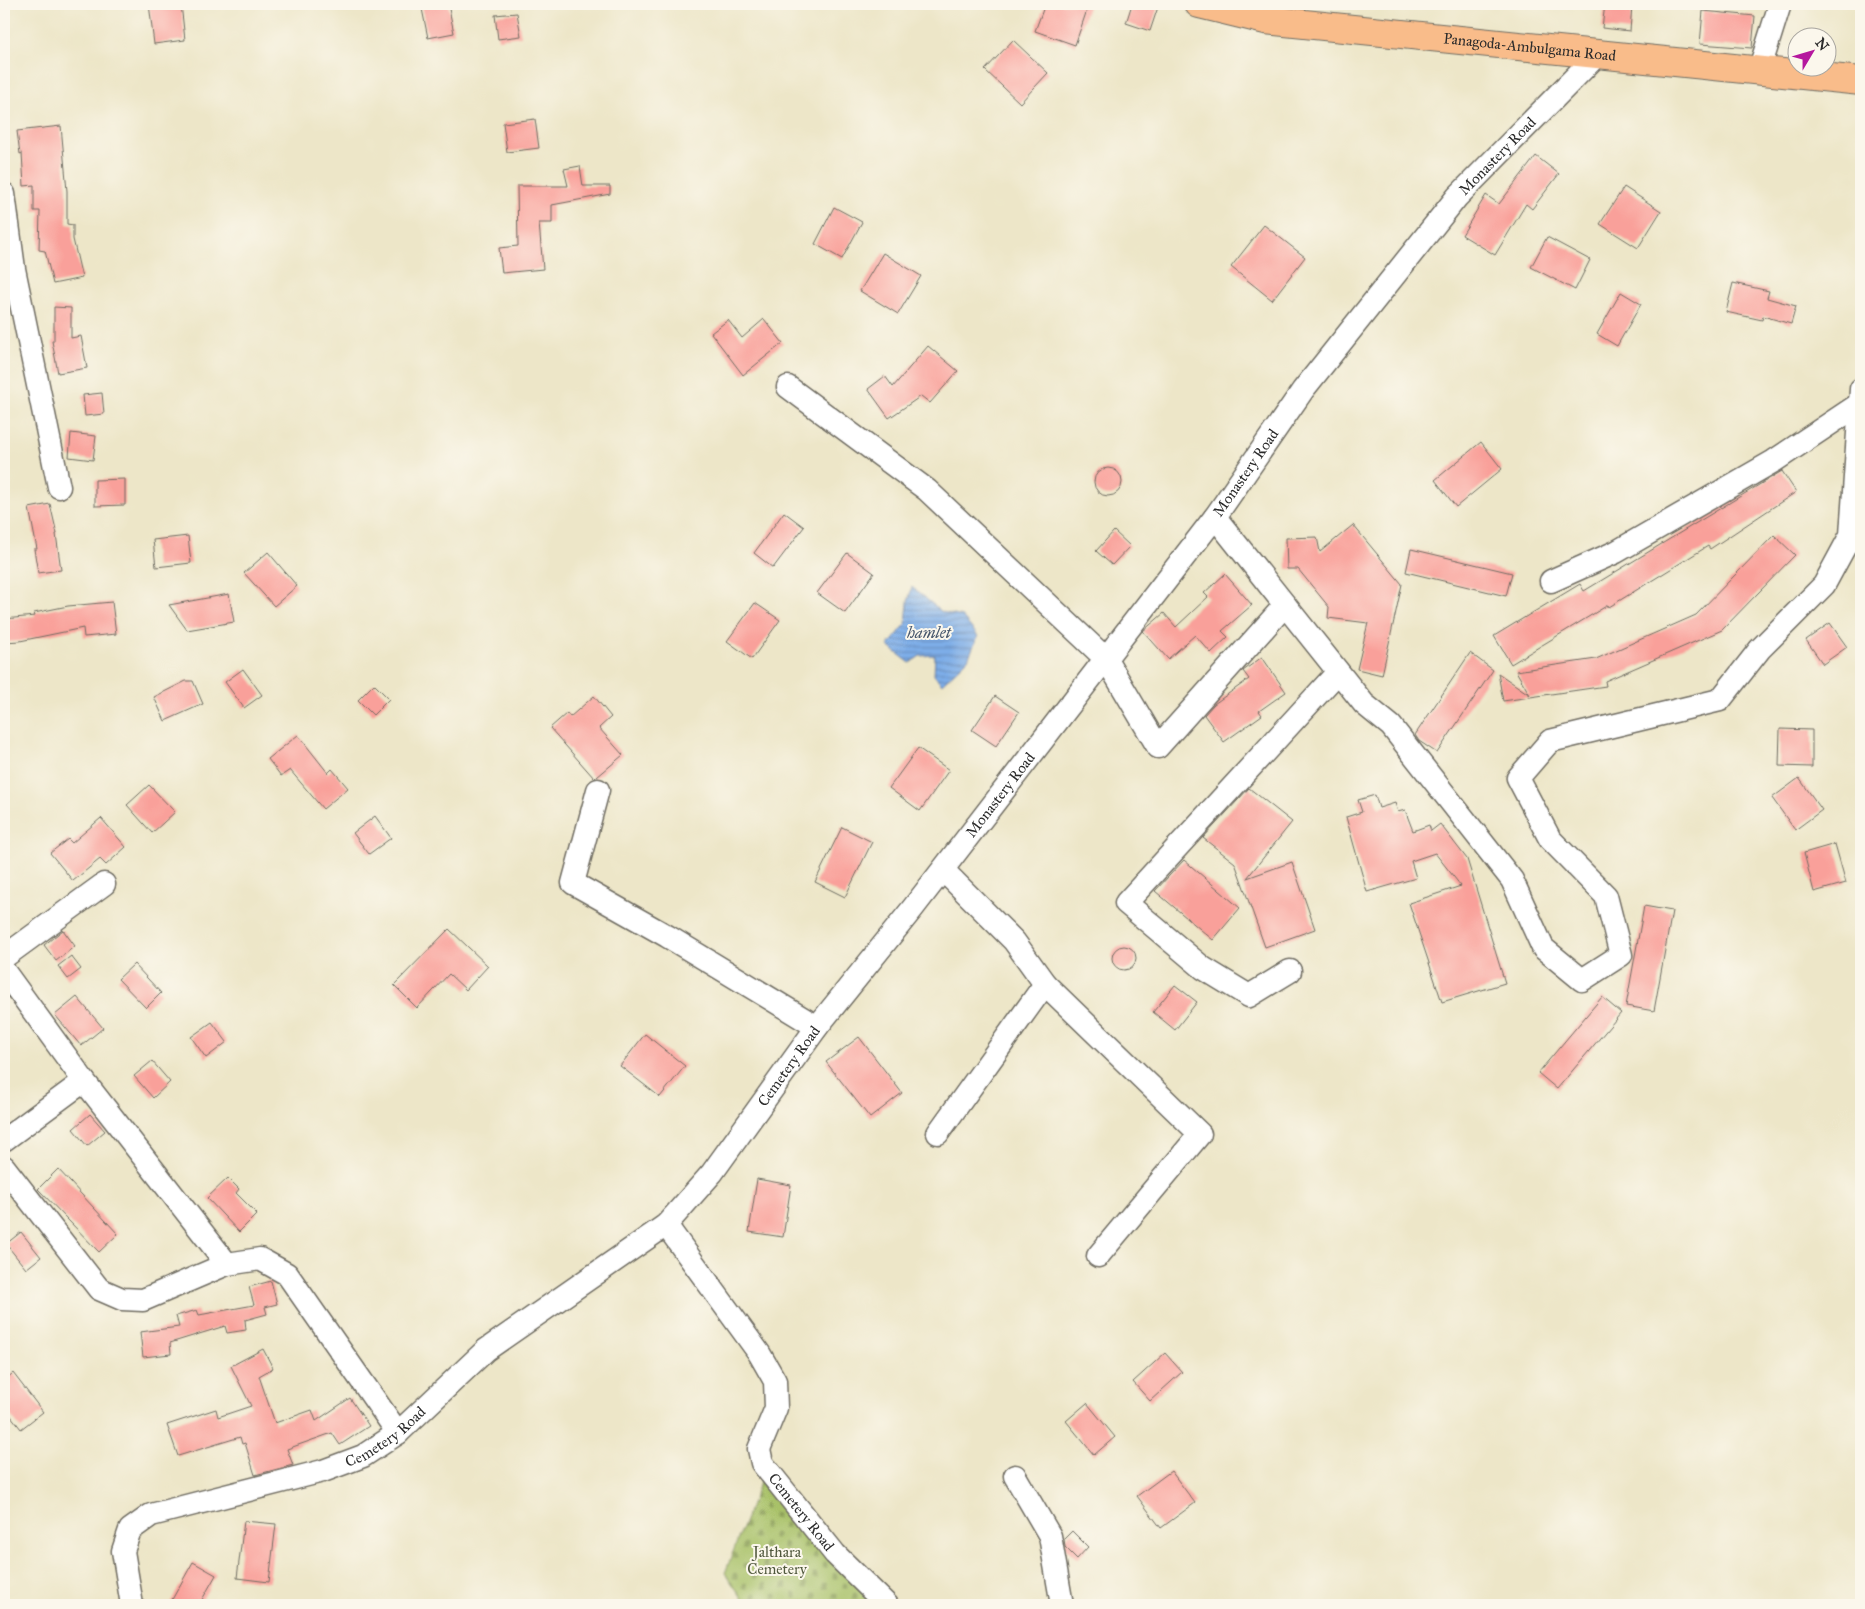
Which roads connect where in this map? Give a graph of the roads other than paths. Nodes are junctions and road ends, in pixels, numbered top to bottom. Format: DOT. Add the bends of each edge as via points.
graph roads {
  1 [pos="1200,4"];
  2 [pos="1780,4"];
  3 [pos="1598,54"];
  4 [pos="1758,71"];
  5 [pos="1861,82"];
  6 [pos="4,194"];
  7 [pos="9,270"];
  8 [pos="788,387"];
  9 [pos="1861,398"];
  10 [pos="59,487"];
  11 [pos="1215,517"];
  12 [pos="1551,581"];
  13 [pos="1285,605"];
  14 [pos="1106,659"];
  15 [pos="1338,672"];
  16 [pos="598,790"];
  17 [pos="943,870"];
  18 [pos="104,884"];
  19 [pos="913,908"];
  20 [pos="4,957"];
  21 [pos="4,971"];
  22 [pos="1290,971"];
  23 [pos="1045,984"];
  24 [pos="817,1027"];
  25 [pos="84,1081"];
  26 [pos="938,1134"];
  27 [pos="4,1140"];
  28 [pos="4,1167"];
  29 [pos="666,1225"];
  30 [pos="1098,1256"];
  31 [pos="228,1264"];
  32 [pos="398,1433"];
  33 [pos="1015,1476"];
  34 [pos="132,1605"];
  35 [pos="887,1605"];
  36 [pos="1062,1605"];
  1 -- 3 [label="main road, Panagoda-Ambulgama Road" via="1265,20"];
  2 -- 4 [label="street"];
  3 -- 4 [label="main road, Panagoda-Ambulgama Road"];
  3 -- 11 [label="street, Monastery Road" via="1457,197 1303,390"];
  4 -- 5 [label="main road, Panagoda-Ambulgama Road"];
  6 -- 7 [label="street"];
  7 -- 10 [label="street"];
  8 -- 14 [label="street" via="927,490"];
  9 -- 12 [label="street" via="1774,461 1616,552"];
  9 -- 15 [label="street" via="1850,535 1824,585 1760,649 1720,700 1550,742 1518,778 1550,839 1606,896 1620,955 1582,980 1543,948 1512,880 1390,726 1364,704"];
  11 -- 13 [label="street"];
  11 -- 14 [label="street, Monastery Road"];
  13 -- 14 [label="street" via="1158,747"];
  13 -- 15 [label="street"];
  14 -- 17 [label="street, Monastery Road"];
  15 -- 22 [label="street" via="1126,903 1203,968 1250,996"];
  16 -- 24 [label="street" via="573,884 667,936"];
  17 -- 19 [label="street, Monastery Road"];
  17 -- 23 [label="street" via="1014,941"];
  18 -- 20 [label="street"];
  19 -- 24 [label="street, Cemetery Road"];
  21 -- 25 [label="street"];
  23 -- 26 [label="street"];
  23 -- 30 [label="street" via="1200,1134"];
  24 -- 29 [label="street, Cemetery Road" via="712,1173"];
  25 -- 27 [label="street"];
  25 -- 31 [label="street"];
  28 -- 31 [label="street" via="98,1289 122,1299 143,1300"];
  29 -- 32 [label="street, Cemetery Road" via="486,1350"];
  29 -- 35 [label="street, Cemetery Road" via="759,1353 775,1381 776,1408 759,1449 762,1463 834,1554"];
  31 -- 32 [label="street" via="260,1259 288,1274"];
  32 -- 34 [label="street, Cemetery Road" via="363,1456 323,1471 151,1516 130,1530 123,1551"];
  33 -- 36 [label="street" via="1050,1536"];
}
